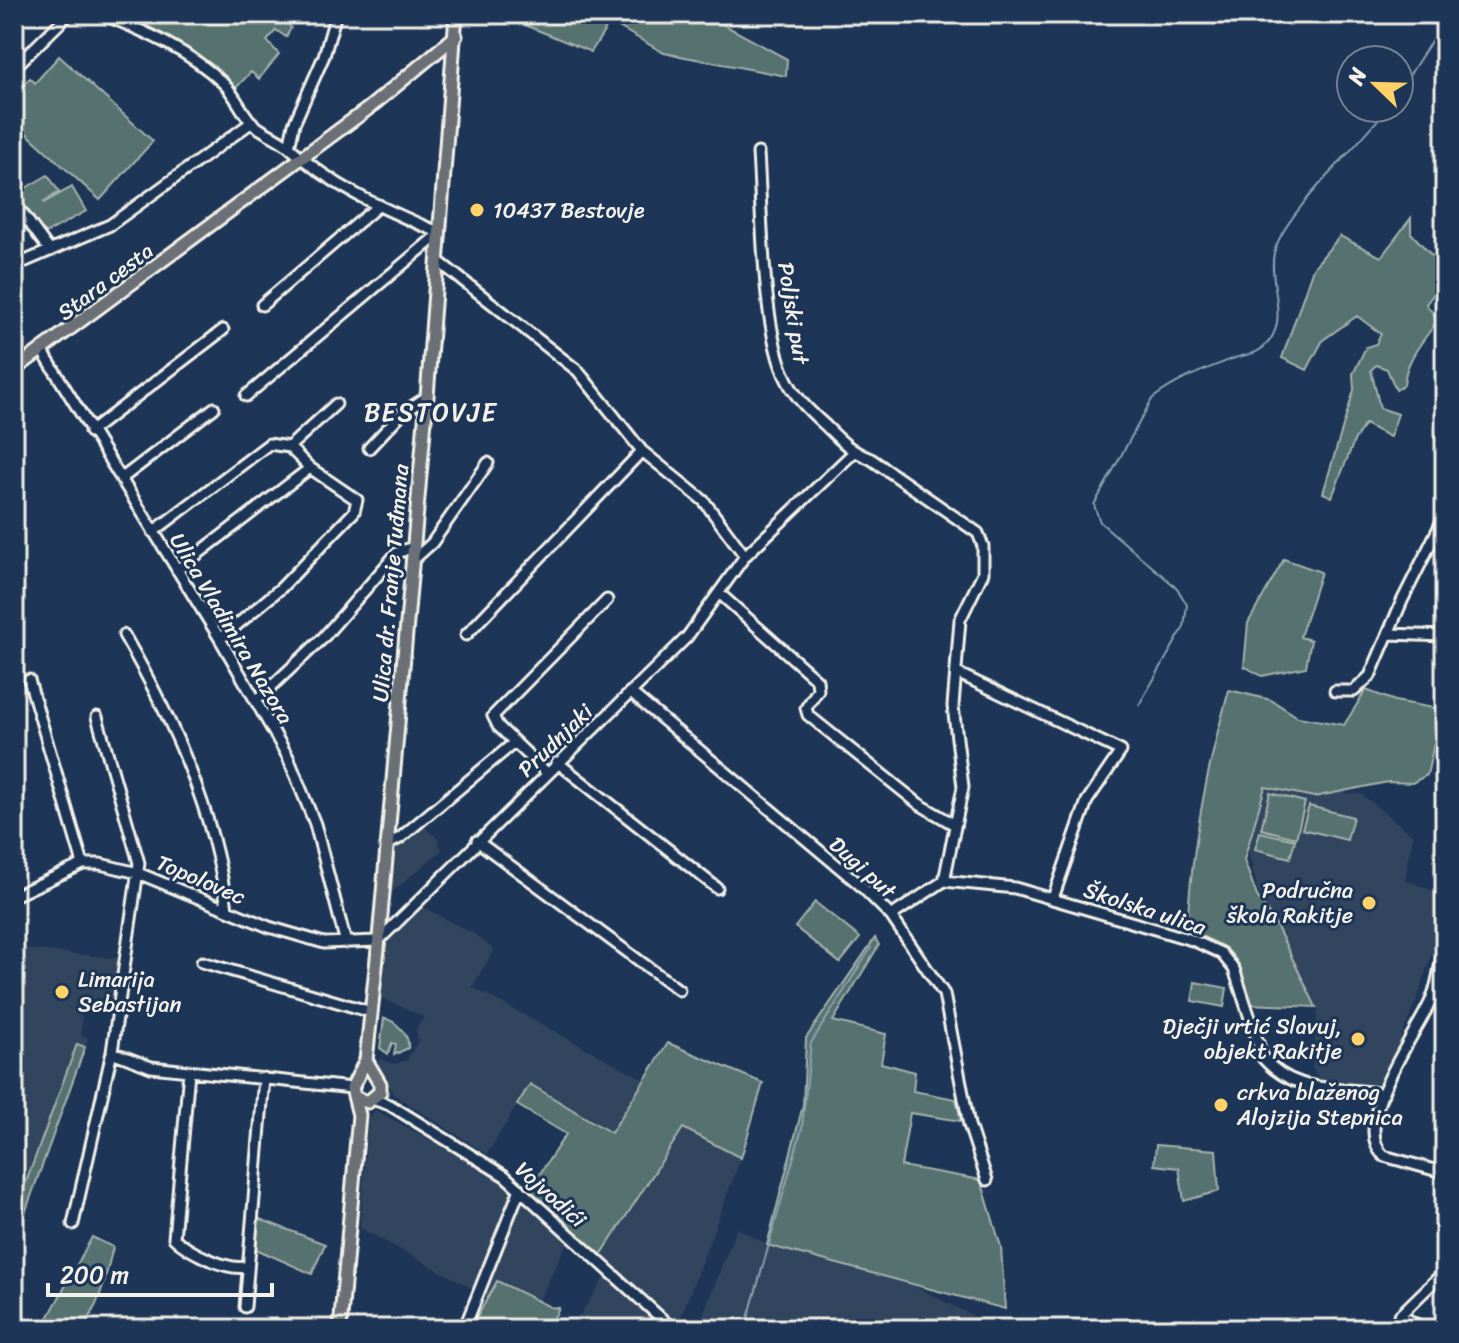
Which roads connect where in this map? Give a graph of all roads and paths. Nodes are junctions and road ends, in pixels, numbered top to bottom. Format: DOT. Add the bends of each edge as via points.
graph roads {
  1 [pos="69,14"];
  2 [pos="102,14"];
  3 [pos="336,14"];
  4 [pos="456,14"];
  5 [pos="456,36"];
  6 [pos="14,68"];
  7 [pos="252,122"];
  8 [pos="289,147"];
  9 [pos="14,152"];
  10 [pos="758,153"];
  11 [pos="299,160"];
  12 [pos="14,189"];
  13 [pos="14,202"];
  14 [pos="379,205"];
  15 [pos="440,233"];
  16 [pos="50,251"];
  17 [pos="438,261"];
  18 [pos="14,266"];
  19 [pos="262,305"];
  20 [pos="223,330"];
  21 [pos="43,352"];
  22 [pos="14,370"];
  23 [pos="246,396"];
  24 [pos="427,397"];
  25 [pos="336,404"];
  26 [pos="214,408"];
  27 [pos="90,432"];
  28 [pos="289,447"];
  29 [pos="369,448"];
  30 [pos="642,451"];
  31 [pos="853,453"];
  32 [pos="488,463"];
  33 [pos="310,468"];
  34 [pos="121,479"];
  35 [pos="1445,515"];
  36 [pos="153,532"];
  37 [pos="413,547"];
  38 [pos="745,556"];
  39 [pos="412,561"];
  40 [pos="177,570"];
  41 [pos="719,593"];
  42 [pos="607,600"];
  43 [pos="1389,634"];
  44 [pos="124,635"];
  45 [pos="466,635"];
  46 [pos="1445,636"];
  47 [pos="220,639"];
  48 [pos="957,673"];
  49 [pos="29,680"];
  50 [pos="1335,691"];
  51 [pos="630,692"];
  52 [pos="256,701"];
  53 [pos="97,717"];
  54 [pos="515,742"];
  55 [pos="557,762"];
  56 [pos="547,773"];
  57 [pos="955,825"];
  58 [pos="477,841"];
  59 [pos="386,845"];
  60 [pos="83,864"];
  61 [pos="138,873"];
  62 [pos="944,881"];
  63 [pos="717,888"];
  64 [pos="14,896"];
  65 [pos="1053,898"];
  66 [pos="227,909"];
  67 [pos="891,916"];
  68 [pos="378,941"];
  69 [pos="346,943"];
  70 [pos="1445,944"];
  71 [pos="202,962"];
  72 [pos="679,990"];
  73 [pos="1433,997"];
  74 [pos="1445,1002"];
  75 [pos="371,1012"];
  76 [pos="112,1052"];
  77 [pos="366,1060"];
  78 [pos="189,1071"];
  79 [pos="359,1076"];
  80 [pos="375,1077"];
  81 [pos="264,1078"];
  82 [pos="354,1093"];
  83 [pos="1383,1094"];
  84 [pos="374,1098"];
  85 [pos="359,1115"];
  86 [pos="1445,1173"];
  87 [pos="987,1180"];
  88 [pos="520,1189"];
  89 [pos="73,1224"];
  90 [pos="248,1266"];
  91 [pos="1445,1271"];
  92 [pos="245,1307"];
  93 [pos="1400,1315"];
  94 [pos="340,1329"];
  95 [pos="464,1329"];
  96 [pos="673,1329"];
  97 [pos="1392,1329"];
  98 [pos="1424,1329"];
  1 -- 6 [label="street"];
  2 -- 7 [label="street" via="148,33 212,73"];
  3 -- 8 [label="street"];
  4 -- 5 [label="main road, Ulica dr. Franje Tuđmana"];
  5 -- 11 [label="main road"];
  5 -- 15 [label="main road, Ulica dr. Franje Tuđmana"];
  7 -- 8 [label="street"];
  7 -- 16 [label="street" via="126,216"];
  8 -- 11 [label="street"];
  9 -- 12 [label="street"];
  10 -- 31 [label="street, Poljski put" via="778,361 802,403"];
  11 -- 14 [label="street" via="333,184"];
  11 -- 21 [label="main road, Stara cesta"];
  13 -- 16 [label="street"];
  14 -- 15 [label="street"];
  14 -- 19 [label="street"];
  15 -- 17 [label="main road, Ulica dr. Franje Tuđmana"];
  15 -- 23 [label="street"];
  16 -- 18 [label="street"];
  17 -- 24 [label="main road, Ulica dr. Franje Tuđmana"];
  17 -- 30 [label="street" via="578,371"];
  20 -- 27 [label="street"];
  21 -- 22 [label="main road, Stara cesta"];
  21 -- 27 [label="street, Ulica Vladimira Nazora"];
  24 -- 29 [label="street" via="402,413"];
  24 -- 37 [label="main road, Ulica dr. Franje Tuđmana"];
  25 -- 28 [label="street"];
  26 -- 34 [label="street"];
  27 -- 34 [label="street, Ulica Vladimira Nazora"];
  28 -- 33 [label="street"];
  28 -- 36 [label="street" via="269,444"];
  30 -- 38 [label="street" via="704,501"];
  30 -- 45 [label="street"];
  31 -- 38 [label="street, Prudnjaki"];
  31 -- 48 [label="street, Poljski put" via="871,459 980,537 983,573 960,620"];
  32 -- 39 [label="street" via="432,543"];
  33 -- 40 [label="street"];
  33 -- 47 [label="street" via="358,504 281,588"];
  34 -- 36 [label="street, Ulica Vladimira Nazora"];
  35 -- 43 [label="street"];
  36 -- 40 [label="street, Ulica Vladimira Nazora"];
  37 -- 39 [label="main road, Ulica dr. Franje Tuđmana"];
  37 -- 52 [label="street" via="397,553 322,639"];
  38 -- 41 [label="street, Prudnjaki"];
  39 -- 59 [label="main road, Ulica dr. Franje Tuđmana"];
  40 -- 47 [label="street, Ulica Vladimira Nazora"];
  41 -- 51 [label="street, Prudnjaki" via="687,637"];
  41 -- 57 [label="street" via="817,680 808,715 919,804"];
  42 -- 54 [label="street" via="495,712 494,720"];
  43 -- 46 [label="street"];
  43 -- 50 [label="street" via="1363,685"];
  44 -- 66 [label="street" via="154,687 198,786 213,829"];
  47 -- 52 [label="street, Ulica Vladimira Nazora"];
  48 -- 57 [label="street" via="953,706 963,787"];
  48 -- 65 [label="street" via="1121,751 1087,801"];
  49 -- 60 [label="street"];
  51 -- 55 [label="street, Prudnjaki"];
  51 -- 67 [label="street, Dugi put"];
  52 -- 69 [label="street, Ulica Vladimira Nazora" via="307,797"];
  53 -- 61 [label="street"];
  54 -- 56 [label="street"];
  54 -- 59 [label="street"];
  55 -- 56 [label="street, Prudnjaki"];
  55 -- 63 [label="street"];
  56 -- 58 [label="street, Prudnjaki"];
  57 -- 62 [label="street"];
  58 -- 68 [label="street, Prudnjaki"];
  58 -- 72 [label="street"];
  59 -- 68 [label="main road, Ulica dr. Franje Tuđmana"];
  60 -- 61 [label="street, Topolovec"];
  60 -- 64 [label="street"];
  61 -- 66 [label="street, Topolovec"];
  61 -- 76 [label="street"];
  62 -- 65 [label="street, Školska ulica" via="1015,888"];
  62 -- 67 [label="street"];
  65 -- 83 [label="street, Školska ulica" via="1221,953 1234,969 1263,1058 1273,1069 1327,1090"];
  66 -- 69 [label="street, Topolovec" via="324,943"];
  67 -- 87 [label="street, Dugi put" via="944,994 969,1125"];
  68 -- 69 [label="street, Topolovec"];
  68 -- 75 [label="main road, Ulica dr. Franje Tuđmana"];
  70 -- 73 [label="street"];
  71 -- 75 [label="street"];
  73 -- 74 [label="street"];
  73 -- 83 [label="street"];
  75 -- 77 [label="main road, Ulica dr. Franje Tuđmana"];
  76 -- 78 [label="street" via="151,1067"];
  76 -- 89 [label="street"];
  77 -- 79 [label="main road, Ulica dr. Franje Tuđmana"];
  77 -- 80 [label="main road"];
  78 -- 81 [label="street"];
  78 -- 90 [label="street" via="174,1238 236,1268"];
  79 -- 80 [label="main road"];
  79 -- 82 [label="main road, Ulica dr. Franje Tuđmana"];
  80 -- 84 [label="main road"];
  81 -- 82 [label="street"];
  81 -- 90 [label="street"];
  82 -- 84 [label="main road"];
  82 -- 85 [label="main road"];
  83 -- 86 [label="street" via="1376,1117 1376,1149 1394,1160"];
  84 -- 85 [label="main road"];
  84 -- 88 [label="street, Vojvodići"];
  85 -- 94 [label="main road"];
  88 -- 95 [label="street"];
  88 -- 96 [label="street, Vojvodići"];
  90 -- 92 [label="street"];
  91 -- 93 [label="street"];
  93 -- 97 [label="street"];
  93 -- 98 [label="street"];
}
